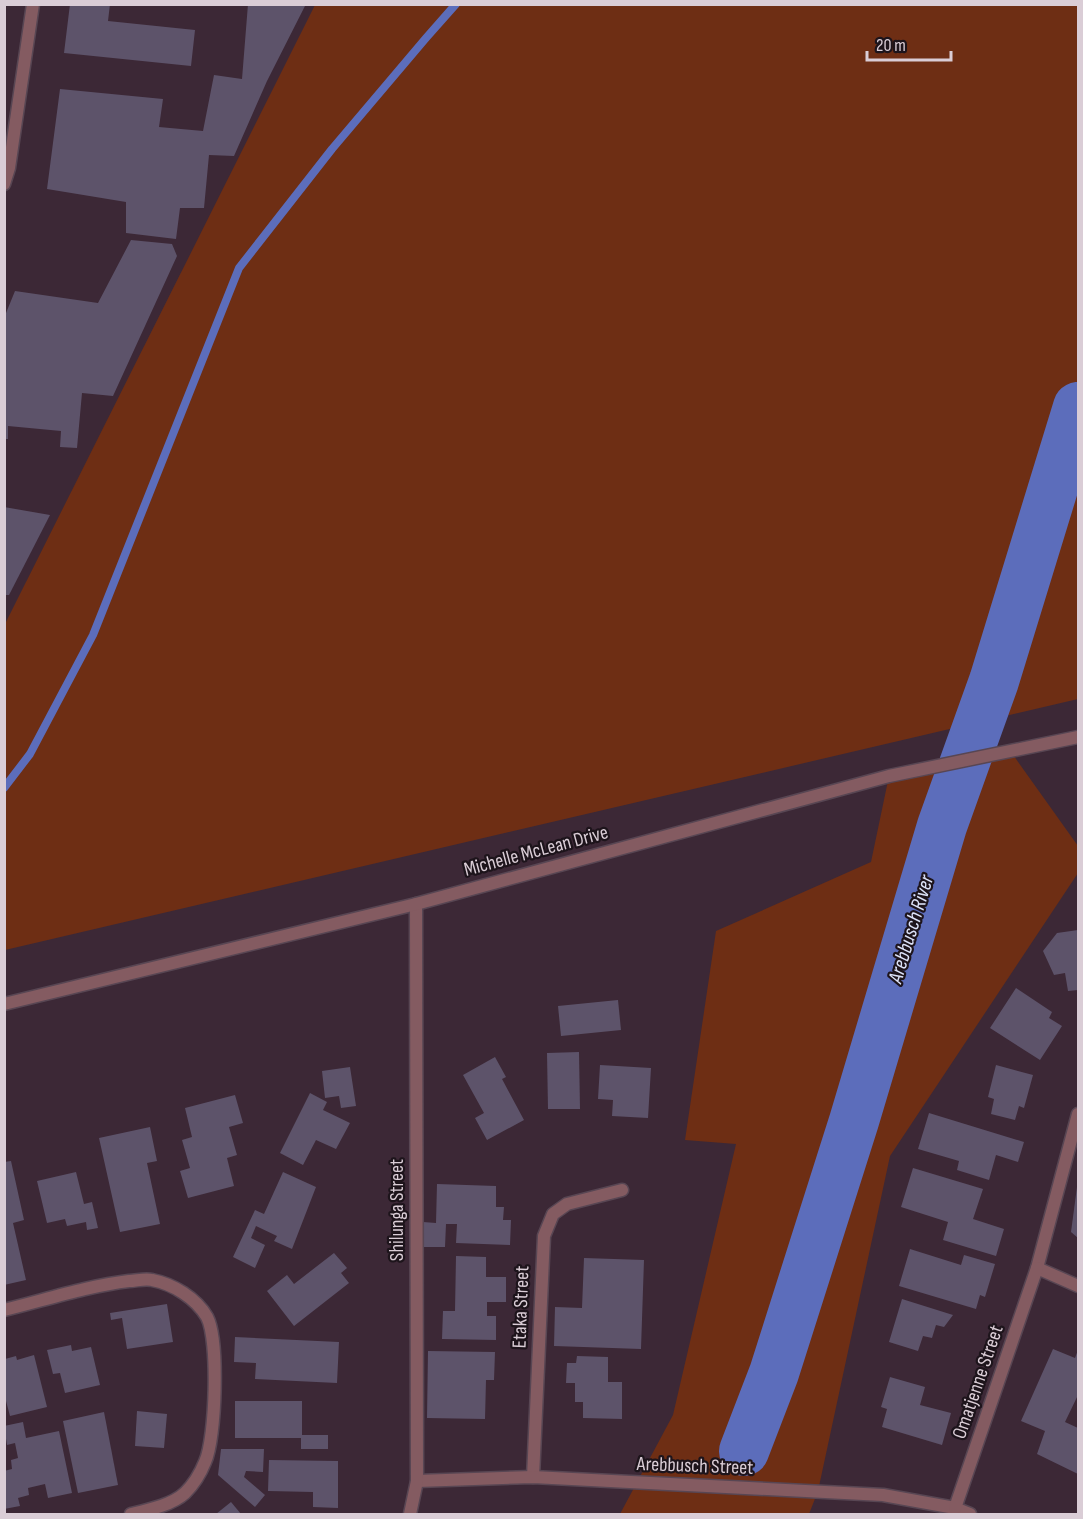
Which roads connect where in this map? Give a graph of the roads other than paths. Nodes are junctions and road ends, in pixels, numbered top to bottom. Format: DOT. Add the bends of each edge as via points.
graph roads {
  1 [pos="33,4"];
  2 [pos="4,184"];
  3 [pos="1078,737"];
  4 [pos="416,904"];
  5 [pos="4,1004"];
  6 [pos="1078,1113"];
  7 [pos="622,1190"];
  8 [pos="1036,1268"];
  9 [pos="1078,1286"];
  10 [pos="4,1310"];
  11 [pos="533,1477"];
  12 [pos="417,1481"];
  13 [pos="955,1508"];
  14 [pos="130,1515"];
  15 [pos="410,1515"];
  16 [pos="970,1515"];
  1 -- 2 [label="street"];
  3 -- 4 [label="street, Michelle McLean Drive" via="889,776"];
  4 -- 5 [label="street, Michelle McLean Drive"];
  4 -- 12 [label="street, Shilunga Street"];
  6 -- 8 [label="street, Omatjenne Street"];
  7 -- 11 [label="street, Etaka Street" via="567,1204 553,1214 544,1236"];
  8 -- 9 [label="street"];
  8 -- 13 [label="street, Omatjenne Street"];
  10 -- 14 [label="street" via="115,1283 150,1279 173,1286 199,1306 207,1318 213,1333 215,1359 212,1433 206,1461 186,1492 174,1501"];
  11 -- 12 [label="street, Arebbusch Street"];
  11 -- 13 [label="street, Arebbusch Street" via="883,1495"];
  12 -- 15 [label="street, Shilunga Street"];
  13 -- 16 [label="street, Arebbusch Street"];
}
